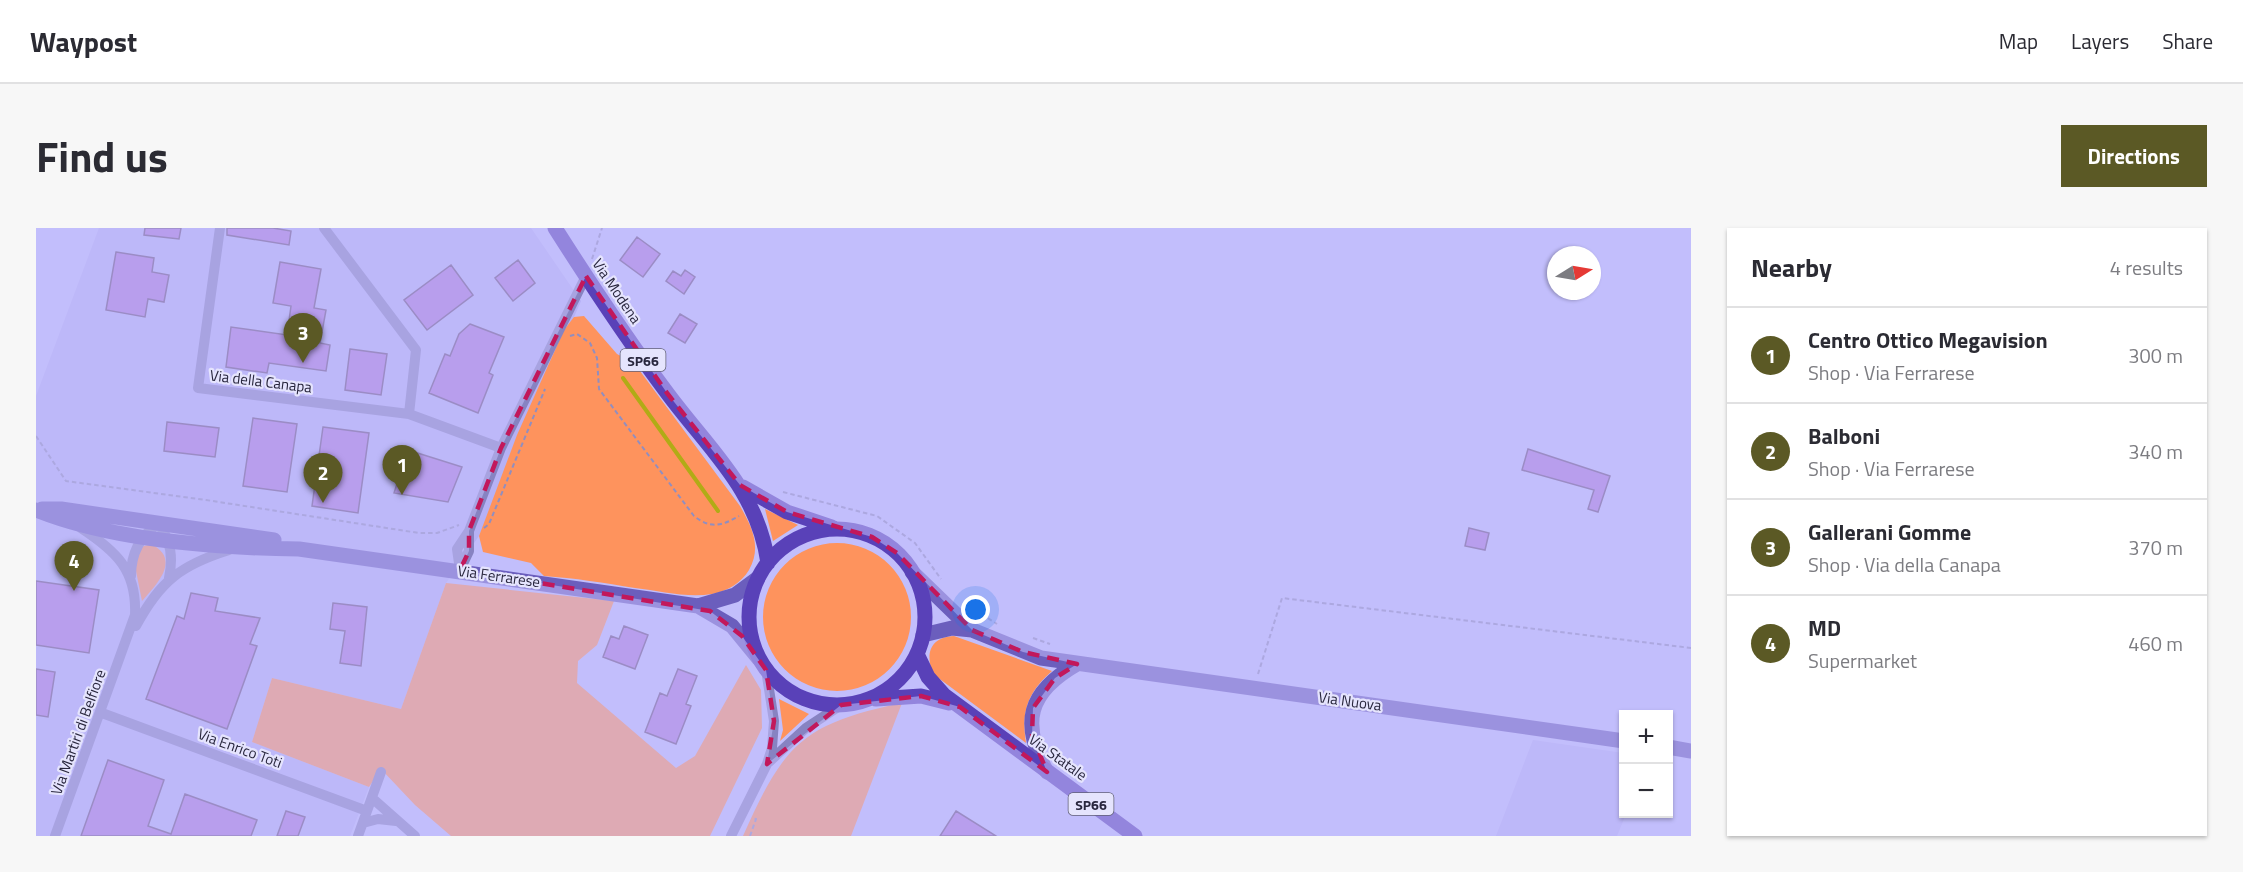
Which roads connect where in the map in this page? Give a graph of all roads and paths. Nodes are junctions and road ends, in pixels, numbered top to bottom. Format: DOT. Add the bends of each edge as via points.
graph roads {
  1 [pos="220,228"];
  2 [pos="324,228"];
  3 [pos="555,228"];
  4 [pos="602,228"];
  5 [pos="586,276"];
  6 [pos="566,338"];
  7 [pos="548,382"];
  8 [pos="409,414"];
  9 [pos="36,436"];
  10 [pos="501,448"];
  11 [pos="760,505"];
  12 [pos="36,510"];
  13 [pos="74,524"];
  14 [pos="158,524"];
  15 [pos="459,525"];
  16 [pos="481,529"];
  17 [pos="841,529"];
  18 [pos="144,536"];
  19 [pos="167,540"];
  20 [pos="235,548"];
  21 [pos="299,549"];
  22 [pos="768,563"];
  23 [pos="460,570"];
  24 [pos="912,572"];
  25 [pos="169,578"];
  26 [pos="758,578"];
  27 [pos="131,582"];
  28 [pos="945,584"];
  29 [pos="965,602"];
  30 [pos="698,606"];
  31 [pos="1001,626"];
  32 [pos="972,630"];
  33 [pos="923,635"];
  34 [pos="1028,637"];
  35 [pos="129,639"];
  36 [pos="1050,644"];
  37 [pos="1691,648"];
  38 [pos="917,654"];
  39 [pos="763,664"];
  40 [pos="1077,664"];
  41 [pos="1257,677"];
  42 [pos="867,700"];
  43 [pos="841,705"];
  44 [pos="960,708"];
  45 [pos="102,713"];
  46 [pos="1619,740"];
  47 [pos="1673,748"];
  48 [pos="1691,751"];
  49 [pos="767,764"];
  50 [pos="381,772"];
  51 [pos="1047,772"];
  52 [pos="372,798"];
  53 [pos="367,811"];
  54 [pos="396,821"];
  55 [pos="363,823"];
  56 [pos="733,835"];
  57 [pos="55,836"];
  58 [pos="358,836"];
  59 [pos="415,836"];
  60 [pos="1135,836"];
  1 -- 8 [label="street, Via della Canapa" via="198,388"];
  2 -- 8 [label="street" via="416,351"];
  3 -- 5 [label="main road, Via Modena / SP66"];
  4 -- 5 [label="path"];
  5 -- 10 [label="street"];
  5 -- 11 [label="main road, Via Modena / SP66" via="667,393"];
  6 -- 11 [label="path" via="577,334 590,343 597,358 599,389 694,516 718,526"];
  7 -- 16 [label="path" via="489,524"];
  8 -- 10 [label="street, Via della Canapa"];
  9 -- 15 [label="path" via="66,482 419,533 437,533"];
  10 -- 23 [label="street" via="469,531 457,549"];
  11 -- 17 [label="main road, Via Modena / SP66"];
  11 -- 22 [label="main road"];
  11 -- 28 [label="path" via="788,491 833,507 877,516 915,543"];
  12 -- 13 [label="main road, Via Ferrarese"];
  12 -- 14 [label="main road, Via Ferrarese" via="62,509"];
  13 -- 18 [label="main road, Via Ferrarese"];
  13 -- 27 [label="street, Via Martiri di Belfiore" via="113,551"];
  14 -- 18 [label="street, Via Martiri di Belfiore"];
  14 -- 19 [label="street"];
  14 -- 21 [label="main road, Via Ferrarese" via="281,541"];
  17 -- 22 [label="main road, Via Modena / SP66" via="804,536 781,549"];
  17 -- 24 [label="main road, Via Modena / SP66" via="886,544"];
  18 -- 19 [label="main road, Via Ferrarese"];
  18 -- 27 [label="street, Via Martiri di Belfiore" via="133,555"];
  19 -- 20 [label="main road, Via Ferrarese"];
  19 -- 25 [label="street" via="172,558"];
  20 -- 21 [label="main road, Via Ferrarese"];
  20 -- 25 [label="street, Via Martiri di Belfiore" via="198,560"];
  21 -- 23 [label="main road, Via Ferrarese"];
  22 -- 26 [label="main road, Via Modena / SP66"];
  23 -- 30 [label="main road, Via Ferrarese"];
  24 -- 32 [label="main road, Via Nuova"];
  24 -- 33 [label="main road, Via Modena / SP66" via="922,593"];
  25 -- 35 [label="street, Via Martiri di Belfiore" via="146,607"];
  26 -- 30 [label="main road, Via Ferrarese" via="735,595"];
  26 -- 39 [label="main road, Via Modena / SP66" via="749,618 752,639"];
  27 -- 35 [label="street, Via Martiri di Belfiore" via="135,615"];
  29 -- 31 [label="path"];
  30 -- 39 [label="main road, Via Ferrarese" via="732,626"];
  32 -- 33 [label="main road, Via Nuova" via="952,628"];
  32 -- 40 [label="main road, Via Nuova" via="1023,652"];
  33 -- 38 [label="main road, Via Modena / SP66"];
  34 -- 36 [label="path"];
  35 -- 45 [label="street, Via Martiri di Belfiore"];
  37 -- 41 [label="path" via="1282,598"];
  38 -- 42 [label="main road, Via Modena / SP66" via="892,687"];
  38 -- 44 [label="main road, Via Statale / SP66" via="932,682"];
  39 -- 43 [label="main road, Via Modena / SP66" via="794,694 823,704"];
  39 -- 49 [label="street" via="774,721"];
  40 -- 46 [label="main road, Via Nuova"];
  40 -- 51 [label="main road" via="1055,678 1033,708 1032,735"];
  42 -- 43 [label="main road, Via Modena / SP66"];
  42 -- 44 [label="main road, Via Statale / SP66" via="921,696"];
  43 -- 49 [label="street" via="806,728"];
  44 -- 51 [label="main road, Via Statale / SP66"];
  45 -- 53 [label="street, Via Enrico Toti"];
  45 -- 57 [label="street, Via Martiri di Belfiore"];
  47 -- 48 [label="main road"];
  49 -- 56 [label="street"];
  50 -- 52 [label="street"];
  51 -- 60 [label="main road, Via Statale / SP66"];
  52 -- 53 [label="street"];
  52 -- 54 [label="street"];
  53 -- 55 [label="street"];
  54 -- 55 [label="street" via="378,819"];
  54 -- 59 [label="street"];
  55 -- 58 [label="street"];
}
